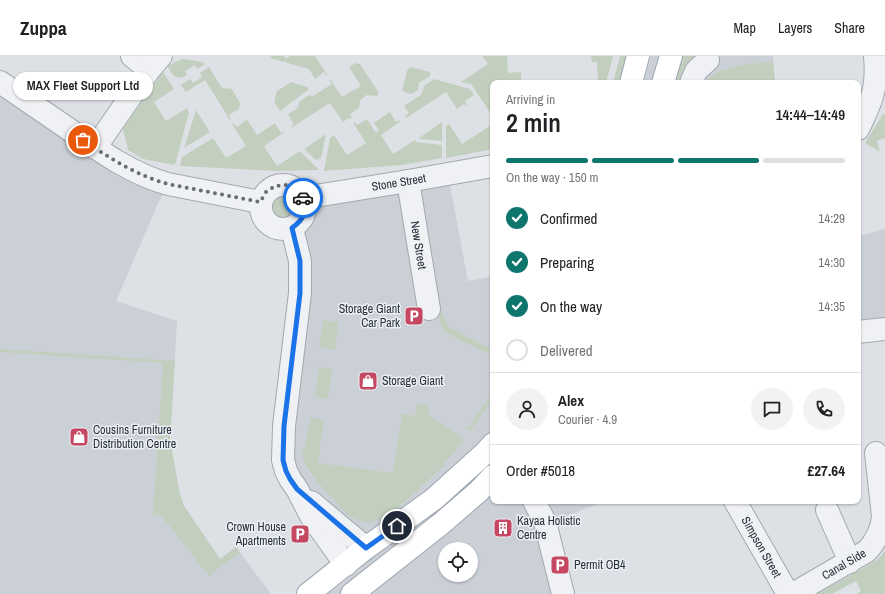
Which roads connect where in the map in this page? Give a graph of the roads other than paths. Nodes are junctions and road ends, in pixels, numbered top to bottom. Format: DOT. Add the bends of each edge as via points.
graph roads {
  1 [pos="132,56"];
  2 [pos="638,56"];
  3 [pos="657,56"];
  4 [pos="671,56"];
  5 [pos="875,56"];
  6 [pos="708,60"];
  7 [pos="155,63"];
  8 [pos="632,80"];
  9 [pos="651,80"];
  10 [pos="665,80"];
  11 [pos="692,80"];
  12 [pos="0,82"];
  13 [pos="880,87"];
  14 [pos="861,124"];
  15 [pos="95,148"];
  16 [pos="490,167"];
  17 [pos="408,181"];
  18 [pos="303,198"];
  19 [pos="260,202"];
  20 [pos="292,228"];
  21 [pos="429,309"];
  22 [pos="885,329"];
  23 [pos="861,332"];
  24 [pos="490,436"];
  25 [pos="490,447"];
  26 [pos="876,453"];
  27 [pos="467,469"];
  28 [pos="490,477"];
  29 [pos="490,478"];
  30 [pos="297,489"];
  31 [pos="536,504"];
  32 [pos="737,504"];
  33 [pos="827,510"];
  34 [pos="369,556"];
  35 [pos="850,562"];
  36 [pos="346,565"];
  37 [pos="354,592"];
  38 [pos="308,594"];
  39 [pos="563,594"];
  40 [pos="788,594"];
  41 [pos="793,594"];
  1 -- 7 [label="street"];
  2 -- 8 [label="main road"];
  3 -- 9 [label="main road"];
  4 -- 10 [label="main road"];
  5 -- 13 [label="street"];
  6 -- 11 [label="street" via="696,71"];
  7 -- 15 [label="street"];
  12 -- 15 [label="street"];
  13 -- 14 [label="street"];
  15 -- 19 [label="street" via="129,169 160,182"];
  16 -- 17 [label="street, Stone Street"];
  17 -- 18 [label="street, Stone Street"];
  17 -- 21 [label="street, New Street"];
  18 -- 19 [label="street" via="296,189 286,185 275,186 266,192"];
  18 -- 20 [label="street" via="305,209 301,221"];
  19 -- 20 [label="street" via="261,215 268,225 279,230"];
  20 -- 30 [label="street" via="300,261 300,293 284,426 283,460 286,471"];
  22 -- 23 [label="street"];
  24 -- 27 [label="main road"];
  25 -- 27 [label="main road"];
  26 -- 35 [label="street, Canal Side" via="882,525 874,543"];
  27 -- 34 [label="main road"];
  28 -- 34 [label="main road" via="382,559"];
  29 -- 37 [label="main road" via="442,523"];
  30 -- 34 [label="street"];
  30 -- 36 [label="street" via="311,516"];
  31 -- 39 [label="street" via="546,525"];
  32 -- 40 [label="street, Simpson Street"];
  33 -- 35 [label="street"];
  34 -- 36 [label="main road"];
  34 -- 37 [label="main road" via="370,570"];
  35 -- 41 [label="street, Canal Side"];
  36 -- 38 [label="main road"];
}
